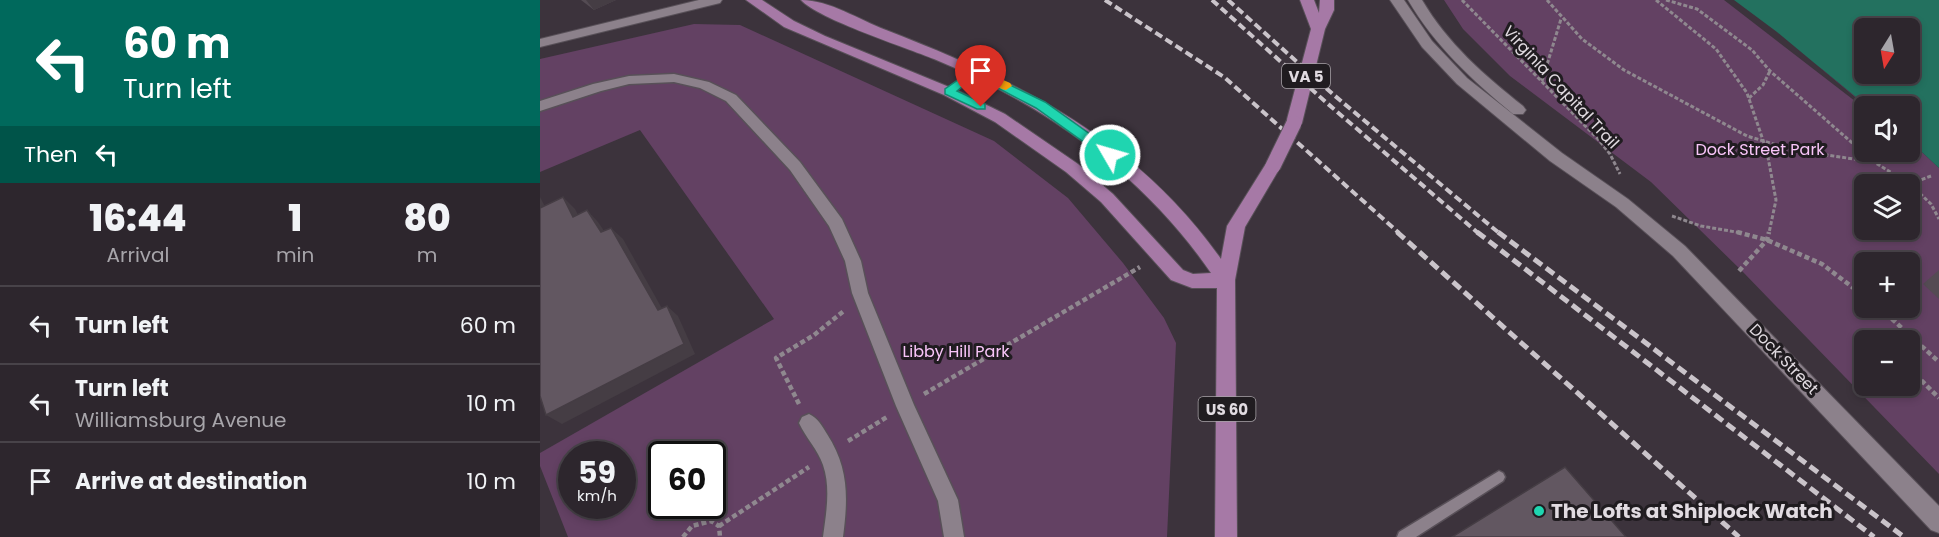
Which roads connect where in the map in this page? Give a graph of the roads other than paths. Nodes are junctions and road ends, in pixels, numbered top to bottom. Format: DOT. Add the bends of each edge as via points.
graph roads {
  1 [pos="715,0"];
  2 [pos="753,0"];
  3 [pos="808,0"];
  4 [pos="1307,0"];
  5 [pos="1327,0"];
  6 [pos="1397,0"];
  7 [pos="1415,0"];
  8 [pos="1318,28"];
  9 [pos="540,43"];
  10 [pos="975,71"];
  11 [pos="949,92"];
  12 [pos="540,106"];
  13 [pos="1622,203"];
  14 [pos="1227,280"];
  15 [pos="809,423"];
  16 [pos="1499,477"];
  17 [pos="1939,522"];
  18 [pos="833,537"];
  19 [pos="954,537"];
  20 [pos="1226,537"];
  21 [pos="1404,537"];
  1 -- 9 [label="main road"];
  2 -- 11 [label="main road" via="820,39"];
  3 -- 10 [label="main road" via="861,27"];
  4 -- 8 [label="main road"];
  5 -- 8 [label="main road, VA 5" via="1327,10"];
  6 -- 13 [label="main road, Dock Street" via="1427,44 1462,81 1556,158"];
  7 -- 13 [label="main road, Dock Street" via="1453,54 1570,153"];
  8 -- 14 [label="main road, VA 5, bridge" via="1294,123 1236,226"];
  10 -- 11 [label="lane"];
  10 -- 14 [label="main road" via="1041,105 1125,167 1188,228"];
  11 -- 14 [label="main road" via="1009,124 1093,185 1177,275 1192,281"];
  12 -- 19 [label="street" via="629,80 674,78 704,85 730,98 795,166 836,223 905,406 948,500"];
  13 -- 17 [label="main road, Dock Street" via="1686,258"];
  14 -- 20 [label="main road, US 60"];
  15 -- 18 [label="street" via="836,477"];
  16 -- 21 [label="lane"];
}
